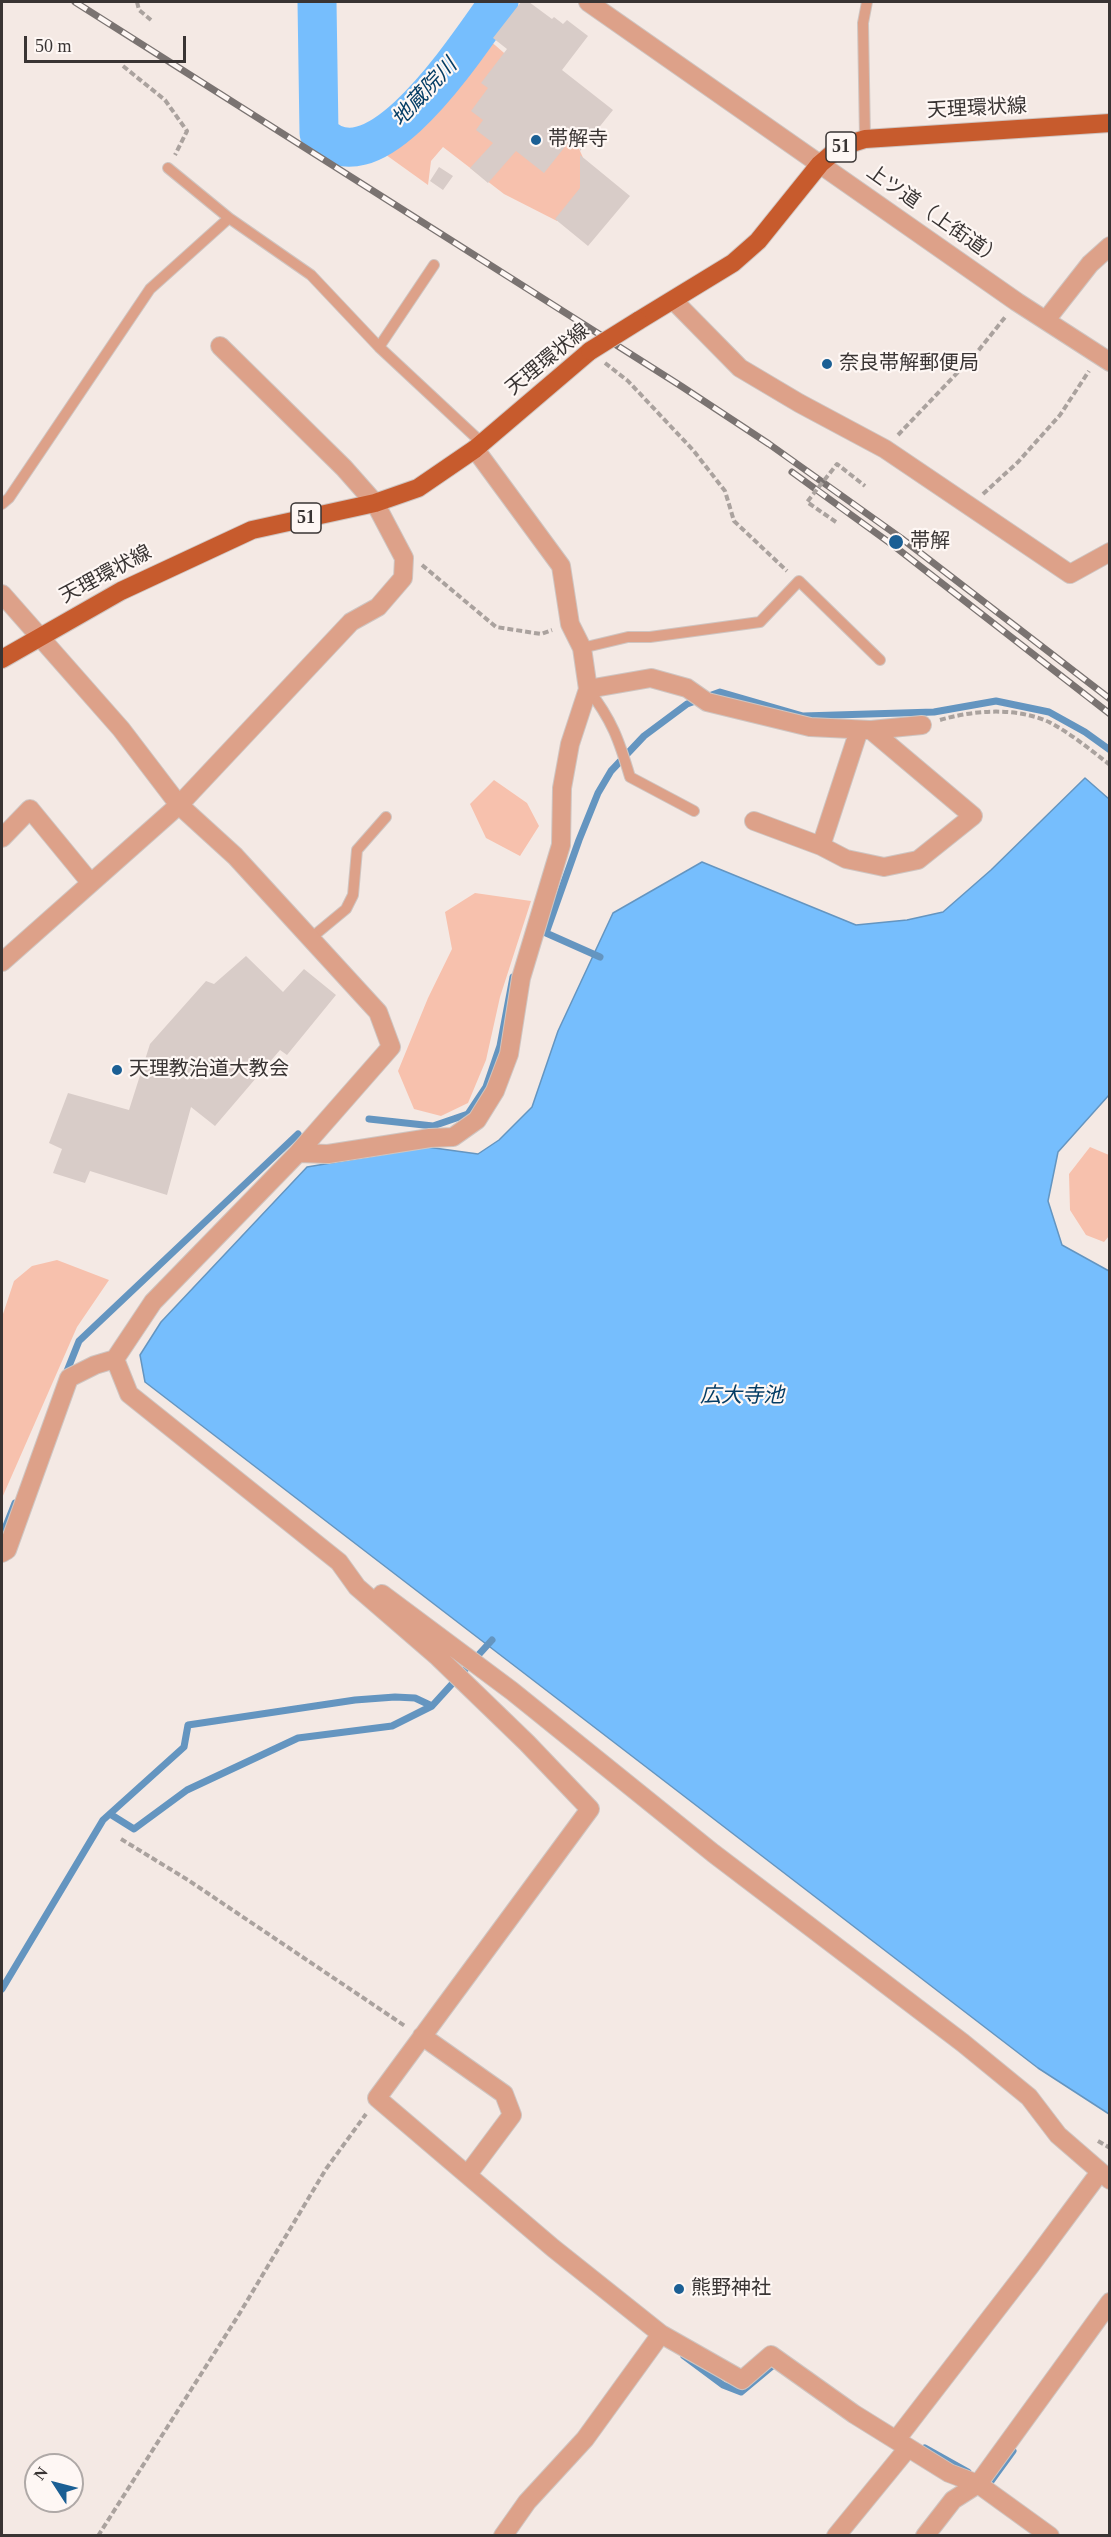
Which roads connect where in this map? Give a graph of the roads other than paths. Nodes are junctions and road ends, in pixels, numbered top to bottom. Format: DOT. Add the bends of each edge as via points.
graph roads {
  1 [pos="588,2"];
  2 [pos="867,2"];
  3 [pos="1110,123"];
  4 [pos="865,139"];
  5 [pos="820,164"];
  6 [pos="168,168"];
  7 [pos="229,218"];
  8 [pos="1110,246"];
  9 [pos="434,265"];
  10 [pos="674,301"];
  11 [pos="1046,320"];
  12 [pos="220,346"];
  13 [pos="379,347"];
  14 [pos="1104,358"];
  15 [pos="478,446"];
  16 [pos="375,503"];
  17 [pos="2,504"];
  18 [pos="1110,552"];
  19 [pos="2,594"];
  20 [pos="39,636"];
  21 [pos="582,648"];
  22 [pos="2,659"];
  23 [pos="880,660"];
  24 [pos="588,689"];
  25 [pos="922,725"];
  26 [pos="865,730"];
  27 [pos="179,805"];
  28 [pos="694,811"];
  29 [pos="386,817"];
  30 [pos="754,821"];
  31 [pos="2,838"];
  32 [pos="821,846"];
  33 [pos="90,882"];
  34 [pos="311,938"];
  35 [pos="2,962"];
  36 [pos="298,1153"];
  37 [pos="115,1359"];
  38 [pos="2,1553"];
  39 [pos="339,1563"];
  40 [pos="422,2036"];
  41 [pos="468,2174"];
  42 [pos="1105,2176"];
  43 [pos="1110,2302"];
  44 [pos="661,2334"];
  45 [pos="902,2444"];
  46 [pos="978,2484"];
  47 [pos="503,2535"];
  48 [pos="836,2535"];
  49 [pos="925,2535"];
  50 [pos="1050,2535"];
  1 -- 5 [label="street, 上ツ道（上街道）"];
  2 -- 4 [label="lane" via="863,23"];
  3 -- 4 [label="main road, 天理環状線 / 51"];
  4 -- 5 [label="main road, 天理環状線 / 51" via="840,147"];
  5 -- 10 [label="main road, 天理環状線 / 51" via="758,241 733,263"];
  5 -- 11 [label="street, 上ツ道（上街道）"];
  6 -- 7 [label="lane"];
  7 -- 13 [label="lane" via="311,275"];
  7 -- 17 [label="lane" via="150,288"];
  8 -- 11 [label="street" via="1090,264"];
  9 -- 13 [label="lane"];
  10 -- 15 [label="main road, 天理環状線 / 51, bridge" via="590,351"];
  10 -- 18 [label="street" via="740,368 885,448 1070,574"];
  11 -- 14 [label="street, 上ツ道（上街道）"];
  12 -- 16 [label="street"];
  13 -- 15 [label="lane"];
  15 -- 16 [label="main road, 天理環状線 / 51" via="418,488"];
  15 -- 21 [label="street" via="561,566 570,624"];
  16 -- 20 [label="main road, 天理環状線 / 51" via="252,530 121,591"];
  16 -- 27 [label="street" via="404,558 403,578 378,607 351,622"];
  19 -- 20 [label="street"];
  20 -- 22 [label="main road, 天理環状線 / 51"];
  20 -- 27 [label="street" via="121,729"];
  21 -- 23 [label="lane" via="628,637 760,622 799,581"];
  21 -- 24 [label="street"];
  24 -- 26 [label="street" via="651,678 687,688 707,702 810,727"];
  24 -- 28 [label="lane" via="607,714 621,743 630,777"];
  24 -- 36 [label="street" via="570,744 562,788 561,845 521,978 509,1054 495,1091 477,1120 453,1137 328,1154"];
  25 -- 26 [label="street"];
  26 -- 32 [label="street"];
  26 -- 32 [label="street" via="973,816 918,860 884,867 846,859"];
  27 -- 33 [label="street"];
  27 -- 34 [label="street" via="235,856"];
  29 -- 34 [label="lane" via="357,850 353,895 346,909"];
  30 -- 32 [label="street"];
  31 -- 33 [label="street" via="30,809"];
  33 -- 35 [label="street"];
  34 -- 36 [label="street" via="378,1012 391,1047"];
  36 -- 37 [label="street" via="153,1302"];
  37 -- 38 [label="street" via="69,1378 7,1550"];
  37 -- 39 [label="street" via="129,1394"];
  39 -- 40 [label="street" via="357,1587 446,1665 590,1809"];
  39 -- 42 [label="street" via="512,1691 713,1853 963,2043 1029,2097 1058,2135"];
  40 -- 41 [label="street" via="377,2098"];
  40 -- 41 [label="street" via="504,2094 512,2115"];
  41 -- 44 [label="street"];
  42 -- 45 [label="street" via="1031,2265"];
  43 -- 46 [label="street"];
  44 -- 45 [label="street" via="742,2380 771,2355"];
  44 -- 47 [label="street" via="585,2439 527,2502"];
  45 -- 46 [label="street" via="949,2473"];
  45 -- 48 [label="street"];
  46 -- 49 [label="street" via="953,2500"];
  46 -- 50 [label="street"];
}
